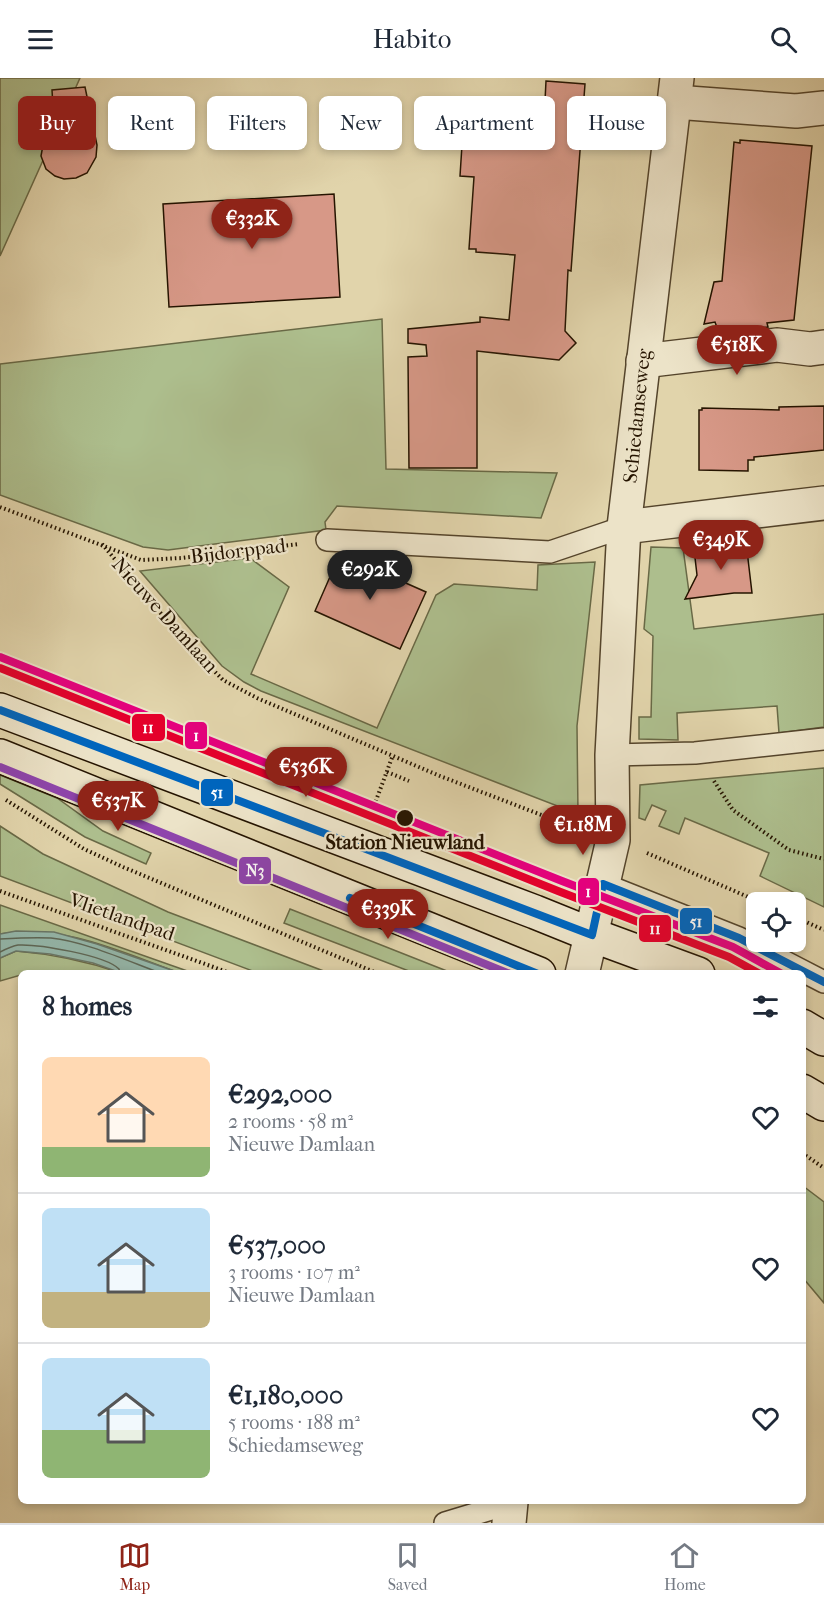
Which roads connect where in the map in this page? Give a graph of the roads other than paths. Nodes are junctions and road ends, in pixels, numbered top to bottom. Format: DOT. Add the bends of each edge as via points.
graph roads {
  1 [pos="676,90"];
  2 [pos="824,108"];
  3 [pos="824,347"];
  4 [pos="643,361"];
  5 [pos="824,503"];
  6 [pos="624,527"];
  7 [pos="327,540"];
  8 [pos="0,710"];
  9 [pos="824,739"];
  10 [pos="612,755"];
  11 [pos="0,756"];
  12 [pos="603,884"];
  13 [pos="592,935"];
  14 [pos="529,970"];
  15 [pos="583,970"];
  16 [pos="687,970"];
  17 [pos="801,970"];
  18 [pos="806,973"];
  19 [pos="824,982"];
  20 [pos="806,1028"];
  21 [pos="824,1039"];
  22 [pos="806,1093"];
  23 [pos="824,1104"];
  24 [pos="511,1509"];
  25 [pos="445,1523"];
  1 -- 2 [label="street" via="796,111"];
  1 -- 4 [label="street, Schiedamseweg"];
  3 -- 4 [label="street" via="777,345"];
  4 -- 6 [label="street, Schiedamseweg"];
  5 -- 6 [label="street"];
  6 -- 7 [label="lane" via="550,552"];
  6 -- 10 [label="street, Schiedamseweg"];
  8 -- 13 [label="street"];
  9 -- 10 [label="lane" via="695,753"];
  10 -- 12 [label="street, Schiedamseweg" via="613,840"];
  11 -- 14 [label="street"];
  12 -- 13 [label="street, Schiedamseweg"];
  12 -- 17 [label="lane" via="739,938"];
  13 -- 15 [label="street, Schiedamseweg"];
  13 -- 16 [label="street"];
  18 -- 19 [label="lane"];
  20 -- 21 [label="street"];
  22 -- 23 [label="street"];
  24 -- 25 [label="lane"];
}
